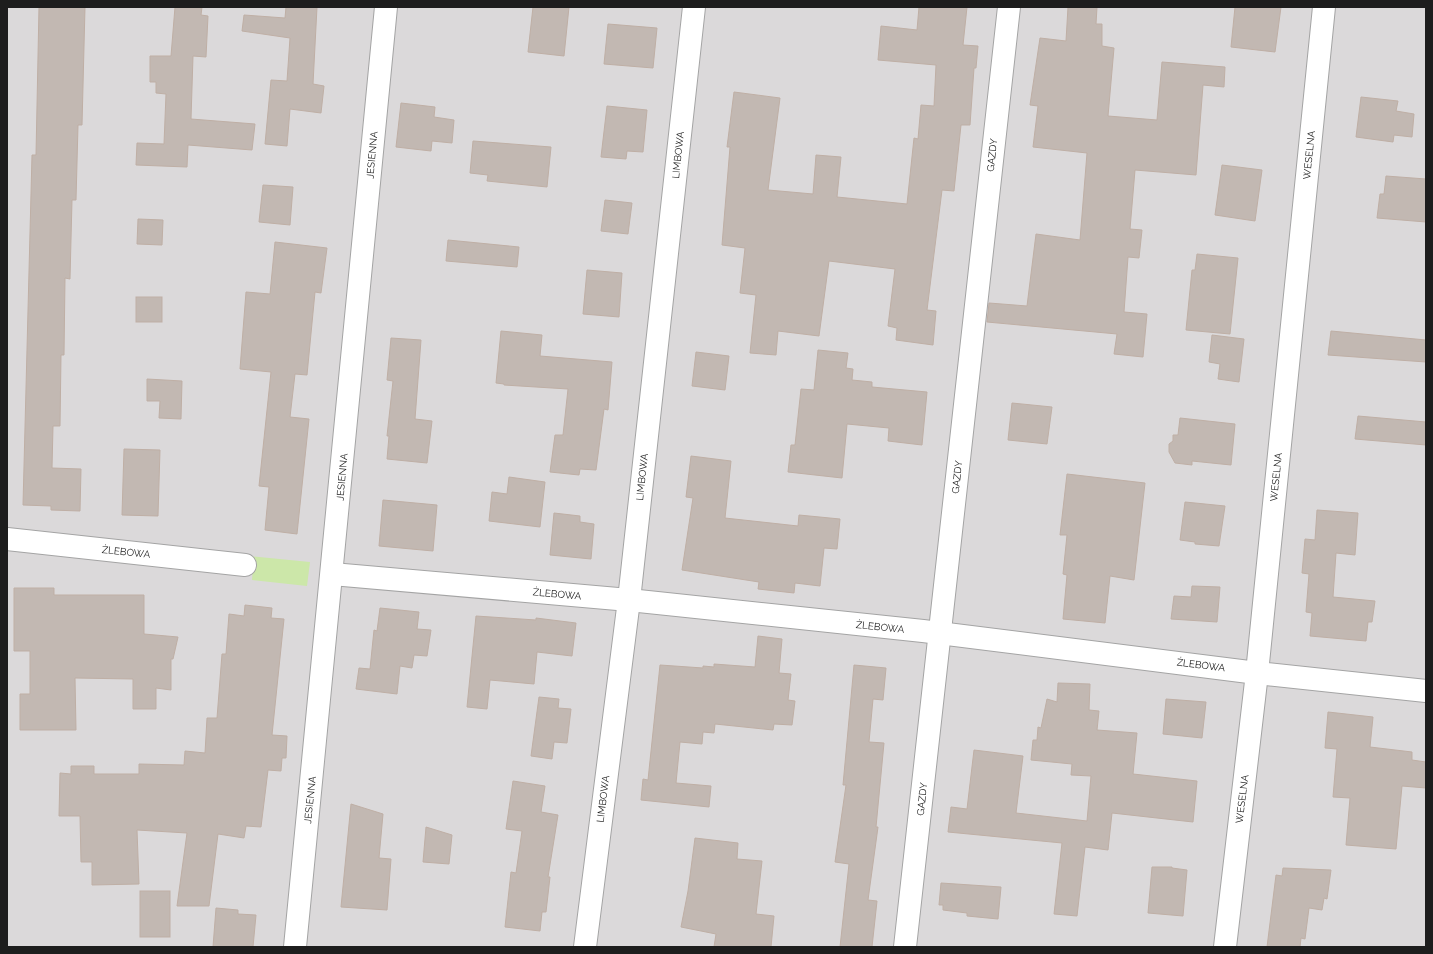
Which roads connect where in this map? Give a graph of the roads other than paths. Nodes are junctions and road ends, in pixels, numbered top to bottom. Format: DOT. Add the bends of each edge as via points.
graph roads {
  1 [pos="386,7"];
  2 [pos="694,7"];
  3 [pos="1009,7"];
  4 [pos="1324,7"];
  5 [pos="7,539"];
  6 [pos="245,565"];
  7 [pos="332,574"];
  8 [pos="629,600"];
  9 [pos="940,633"];
  10 [pos="1257,673"];
  11 [pos="1426,691"];
  12 [pos="295,947"];
  13 [pos="585,947"];
  14 [pos="906,947"];
  15 [pos="1225,947"];
  1 -- 7 [label="street, JESIENNA"];
  2 -- 8 [label="street, LIMBOWA"];
  3 -- 9 [label="street, GAZDY"];
  4 -- 10 [label="street, WESELNA"];
  5 -- 6 [label="street, ŻLEBOWA"];
  7 -- 8 [label="street, ŻLEBOWA"];
  7 -- 12 [label="street, JESIENNA"];
  8 -- 9 [label="street, ŻLEBOWA"];
  8 -- 13 [label="street, LIMBOWA"];
  9 -- 10 [label="street, ŻLEBOWA"];
  9 -- 14 [label="street, GAZDY"];
  10 -- 11 [label="street, ŻLEBOWA"];
  10 -- 15 [label="street, WESELNA"];
}
